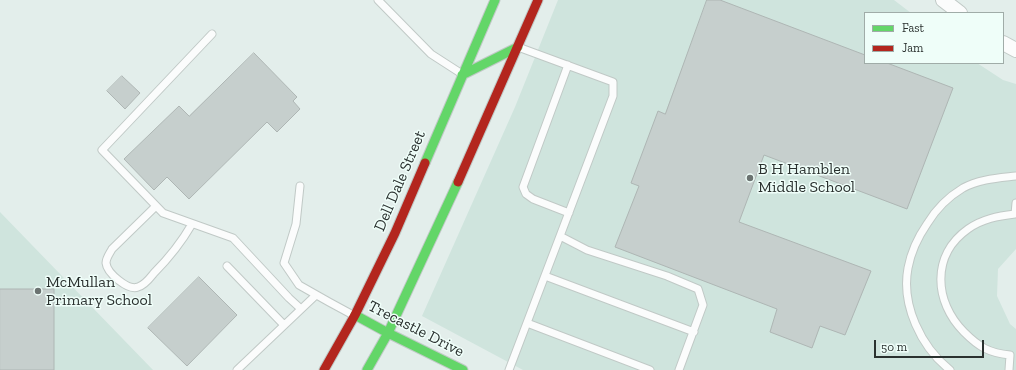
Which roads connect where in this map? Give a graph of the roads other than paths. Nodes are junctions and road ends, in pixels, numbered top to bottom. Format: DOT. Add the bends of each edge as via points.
graph roads {
  1 [pos="378,0"];
  2 [pos="495,0"];
  3 [pos="538,0"];
  4 [pos="943,0"];
  5 [pos="959,12"];
  6 [pos="212,34"];
  7 [pos="1004,44"];
  8 [pos="518,47"];
  9 [pos="1016,50"];
  10 [pos="568,65"];
  11 [pos="462,74"];
  12 [pos="1016,176"];
  13 [pos="300,186"];
  14 [pos="1016,203"];
  15 [pos="156,206"];
  16 [pos="569,213"];
  17 [pos="192,224"];
  18 [pos="560,236"];
  19 [pos="226,266"];
  20 [pos="545,276"];
  21 [pos="316,295"];
  22 [pos="301,309"];
  23 [pos="355,316"];
  24 [pos="527,323"];
  25 [pos="284,325"];
  26 [pos="694,332"];
  27 [pos="388,334"];
  28 [pos="237,370"];
  29 [pos="324,370"];
  30 [pos="367,370"];
  31 [pos="463,370"];
  32 [pos="509,370"];
  33 [pos="650,370"];
  34 [pos="679,370"];
  35 [pos="950,370"];
  36 [pos="1009,370"];
  1 -- 11 [label="lane" via="431,54"];
  2 -- 11 [label="main road, Dell Dale Street"];
  3 -- 8 [label="main road"];
  4 -- 5 [label="street"];
  6 -- 15 [label="lane" via="102,150"];
  7 -- 9 [label="street"];
  8 -- 10 [label="lane"];
  8 -- 11 [label="main road"];
  8 -- 27 [label="main road"];
  10 -- 16 [label="lane" via="523,187 526,194 533,199"];
  10 -- 16 [label="lane" via="613,82 614,96"];
  11 -- 23 [label="main road, Dell Dale Street" via="395,233"];
  12 -- 35 [label="lane" via="984,180 964,187 948,198 929,220 912,252 906,285 911,310 931,352"];
  13 -- 21 [label="lane" via="296,224 284,263 299,285"];
  14 -- 36 [label="lane" via="1014,214 984,221 968,229 958,239 949,250 942,266 940,283 944,300 958,326 986,350 1010,355"];
  15 -- 17 [label="lane" via="163,213"];
  15 -- 17 [label="lane" via="108,256 106,263 110,271 127,287 137,288 144,284 173,253"];
  16 -- 18 [label="lane"];
  17 -- 22 [label="lane" via="233,238"];
  18 -- 20 [label="lane"];
  18 -- 26 [label="lane" via="587,250 698,289 703,305"];
  19 -- 25 [label="lane"];
  20 -- 24 [label="lane"];
  20 -- 26 [label="lane"];
  21 -- 22 [label="lane"];
  21 -- 23 [label="lane"];
  22 -- 25 [label="lane"];
  23 -- 27 [label="main road, Trecastle Drive"];
  23 -- 29 [label="main road, Dell Dale Street"];
  24 -- 32 [label="lane"];
  24 -- 33 [label="lane"];
  25 -- 28 [label="lane"];
  26 -- 34 [label="lane"];
  27 -- 30 [label="main road"];
  27 -- 31 [label="main road, Trecastle Drive"];
}
